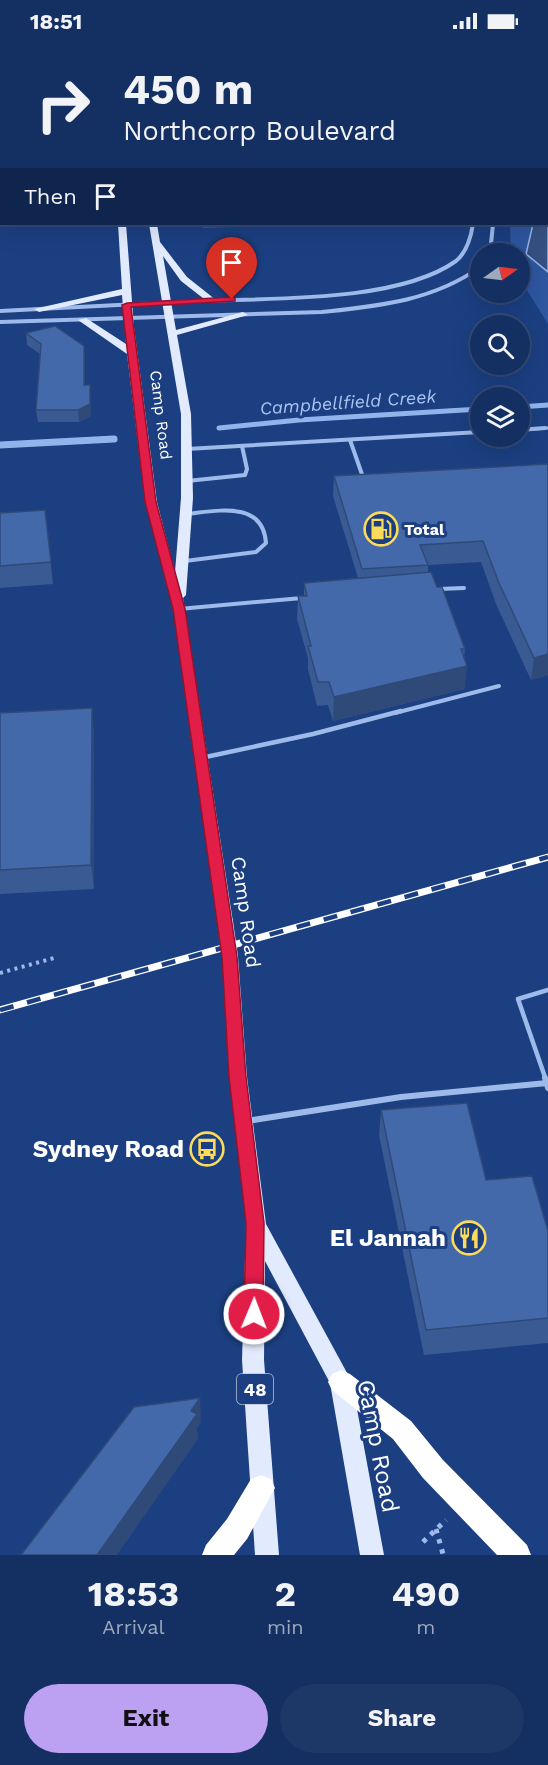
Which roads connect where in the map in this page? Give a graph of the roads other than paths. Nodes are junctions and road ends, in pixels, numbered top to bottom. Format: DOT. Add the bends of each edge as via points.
graph roads {
  1 [pos="122,225"];
  2 [pos="153,225"];
  3 [pos="473,225"];
  4 [pos="493,225"];
  5 [pos="157,242"];
  6 [pos="491,243"];
  7 [pos="470,273"];
  8 [pos="126,291"];
  9 [pos="211,300"];
  10 [pos="167,303"];
  11 [pos="127,305"];
  12 [pos="39,309"];
  13 [pos="0,311"];
  14 [pos="243,315"];
  15 [pos="169,316"];
  16 [pos="128,318"];
  17 [pos="83,320"];
  18 [pos="0,322"];
  19 [pos="171,334"];
  20 [pos="131,352"];
  21 [pos="548,428"];
  22 [pos="530,429"];
  23 [pos="470,433"];
  24 [pos="350,440"];
  25 [pos="242,446"];
  26 [pos="187,449"];
  27 [pos="187,481"];
  28 [pos="367,490"];
  29 [pos="186,514"];
  30 [pos="182,562"];
  31 [pos="464,588"];
  32 [pos="430,590"];
  33 [pos="305,598"];
  34 [pos="179,609"];
  35 [pos="499,686"];
  36 [pos="200,759"];
  37 [pos="548,990"];
  38 [pos="547,1086"];
  39 [pos="244,1121"];
  40 [pos="255,1223"];
  41 [pos="341,1382"];
  42 [pos="261,1488"];
  43 [pos="216,1555"];
  44 [pos="267,1555"];
  45 [pos="372,1555"];
  46 [pos="517,1555"];
  1 -- 8 [label="main road, Camp Road / 48"];
  2 -- 5 [label="main road, Camp Road / 48"];
  3 -- 9 [label="street" via="470,240 458,260 433,274 390,287"];
  4 -- 6 [label="street"];
  5 -- 9 [label="main road" via="184,279"];
  5 -- 10 [label="main road, Camp Road / 48"];
  7 -- 14 [label="street" via="443,289 402,301 322,312"];
  8 -- 11 [label="main road, Camp Road / 48"];
  8 -- 12 [label="main road"];
  9 -- 10 [label="street"];
  10 -- 11 [label="street"];
  10 -- 15 [label="main road, Camp Road / 48"];
  11 -- 12 [label="street"];
  11 -- 16 [label="main road, Camp Road / 48"];
  12 -- 13 [label="street"];
  14 -- 15 [label="street"];
  14 -- 19 [label="main road"];
  15 -- 16 [label="street"];
  15 -- 19 [label="main road, Camp Road / 48"];
  16 -- 17 [label="street"];
  16 -- 20 [label="main road, Camp Road / 48"];
  17 -- 18 [label="street"];
  17 -- 20 [label="main road"];
  19 -- 26 [label="main road, Camp Road / 48" via="186,414"];
  20 -- 34 [label="main road, Camp Road / 48" via="151,502"];
  21 -- 22 [label="lane"];
  23 -- 24 [label="lane"];
  24 -- 25 [label="lane"];
  24 -- 28 [label="lane"];
  25 -- 26 [label="lane"];
  25 -- 27 [label="lane" via="245,475"];
  26 -- 27 [label="main road, Camp Road / 48"];
  27 -- 29 [label="main road, Camp Road / 48"];
  29 -- 30 [label="main road, Camp Road / 48"];
  29 -- 30 [label="lane" via="243,511 259,519 267,537 256,552"];
  30 -- 34 [label="main road, Camp Road / 48"];
  31 -- 32 [label="lane"];
  33 -- 34 [label="lane"];
  34 -- 36 [label="main road, Camp Road / 48"];
  35 -- 36 [label="lane"];
  36 -- 39 [label="main road, Camp Road / 48, bridge" via="230,957"];
  37 -- 38 [label="lane" via="518,999"];
  38 -- 39 [label="lane" via="401,1096"];
  39 -- 40 [label="main road, Camp Road / 48"];
  40 -- 41 [label="main road, Camp Road / 48"];
  40 -- 42 [label="main road, Camp Road / 48" via="253,1360"];
  41 -- 45 [label="main road, Camp Road / 48"];
  41 -- 46 [label="highway" via="402,1430"];
  42 -- 43 [label="highway"];
  42 -- 44 [label="main road, Camp Road / 48"];
}
